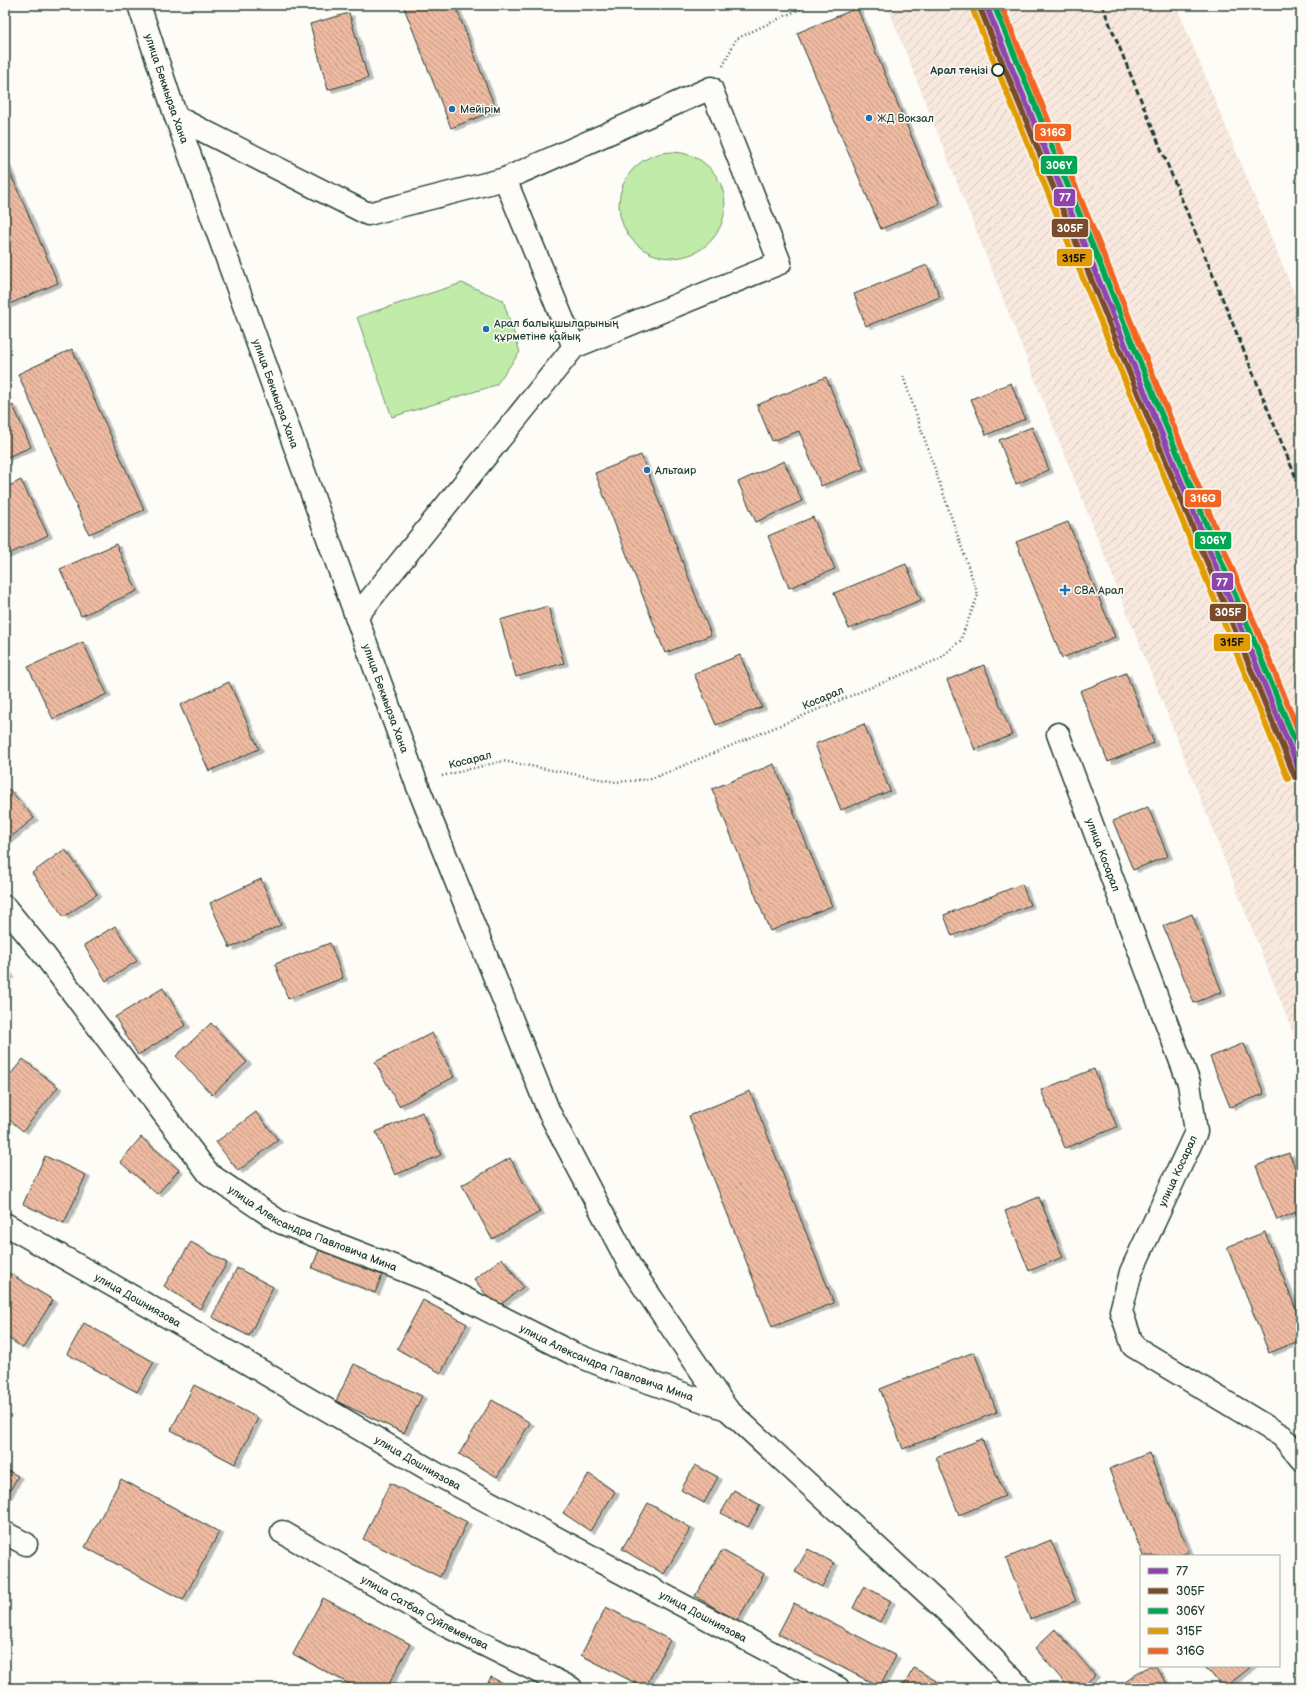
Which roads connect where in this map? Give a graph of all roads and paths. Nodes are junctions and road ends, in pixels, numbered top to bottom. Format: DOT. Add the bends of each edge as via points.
graph roads {
  1 [pos="139,5"];
  2 [pos="808,5"];
  3 [pos="711,88"];
  4 [pos="176,117"];
  5 [pos="505,179"];
  6 [pos="574,347"];
  7 [pos="903,376"];
  8 [pos="356,617"];
  9 [pos="1058,734"];
  10 [pos="416,782"];
  11 [pos="5,907"];
  12 [pos="5,1224"];
  13 [pos="727,1409"];
  14 [pos="1301,1459"];
  15 [pos="282,1532"];
  16 [pos="5,1533"];
  17 [pos="26,1544"];
  18 [pos="571,1688"];
  19 [pos="838,1688"];
  20 [pos="1021,1688"];
  1 -- 4 [label="street, улица Бекмырза Хана"];
  2 -- 3 [label="path" via="736,39"];
  3 -- 5 [label="street"];
  3 -- 6 [label="street" via="780,263"];
  4 -- 5 [label="street" via="368,214"];
  4 -- 8 [label="street, улица Бекмырза Хана"];
  5 -- 6 [label="street"];
  6 -- 8 [label="street"];
  7 -- 10 [label="path, Косарал" via="978,595 960,641 938,659 651,779 616,782 503,761"];
  8 -- 10 [label="street, улица Бекмырза Хана"];
  9 -- 14 [label="street, улица Косарал" via="1189,1083 1196,1132 1130,1272 1121,1311 1133,1346 1282,1436"];
  10 -- 13 [label="street, улица Бекмырза Хана" via="549,1112 631,1268"];
  11 -- 13 [label="street, улица Александра Павловича Мина" via="45,956 209,1174 280,1222 426,1279 572,1353"];
  12 -- 19 [label="street, улица Дошниязова" via="440,1476"];
  13 -- 20 [label="street" via="954,1618"];
  15 -- 18 [label="street, улица Сатбая Суйлеменова" via="440,1622"];
  16 -- 17 [label="street"];
}
